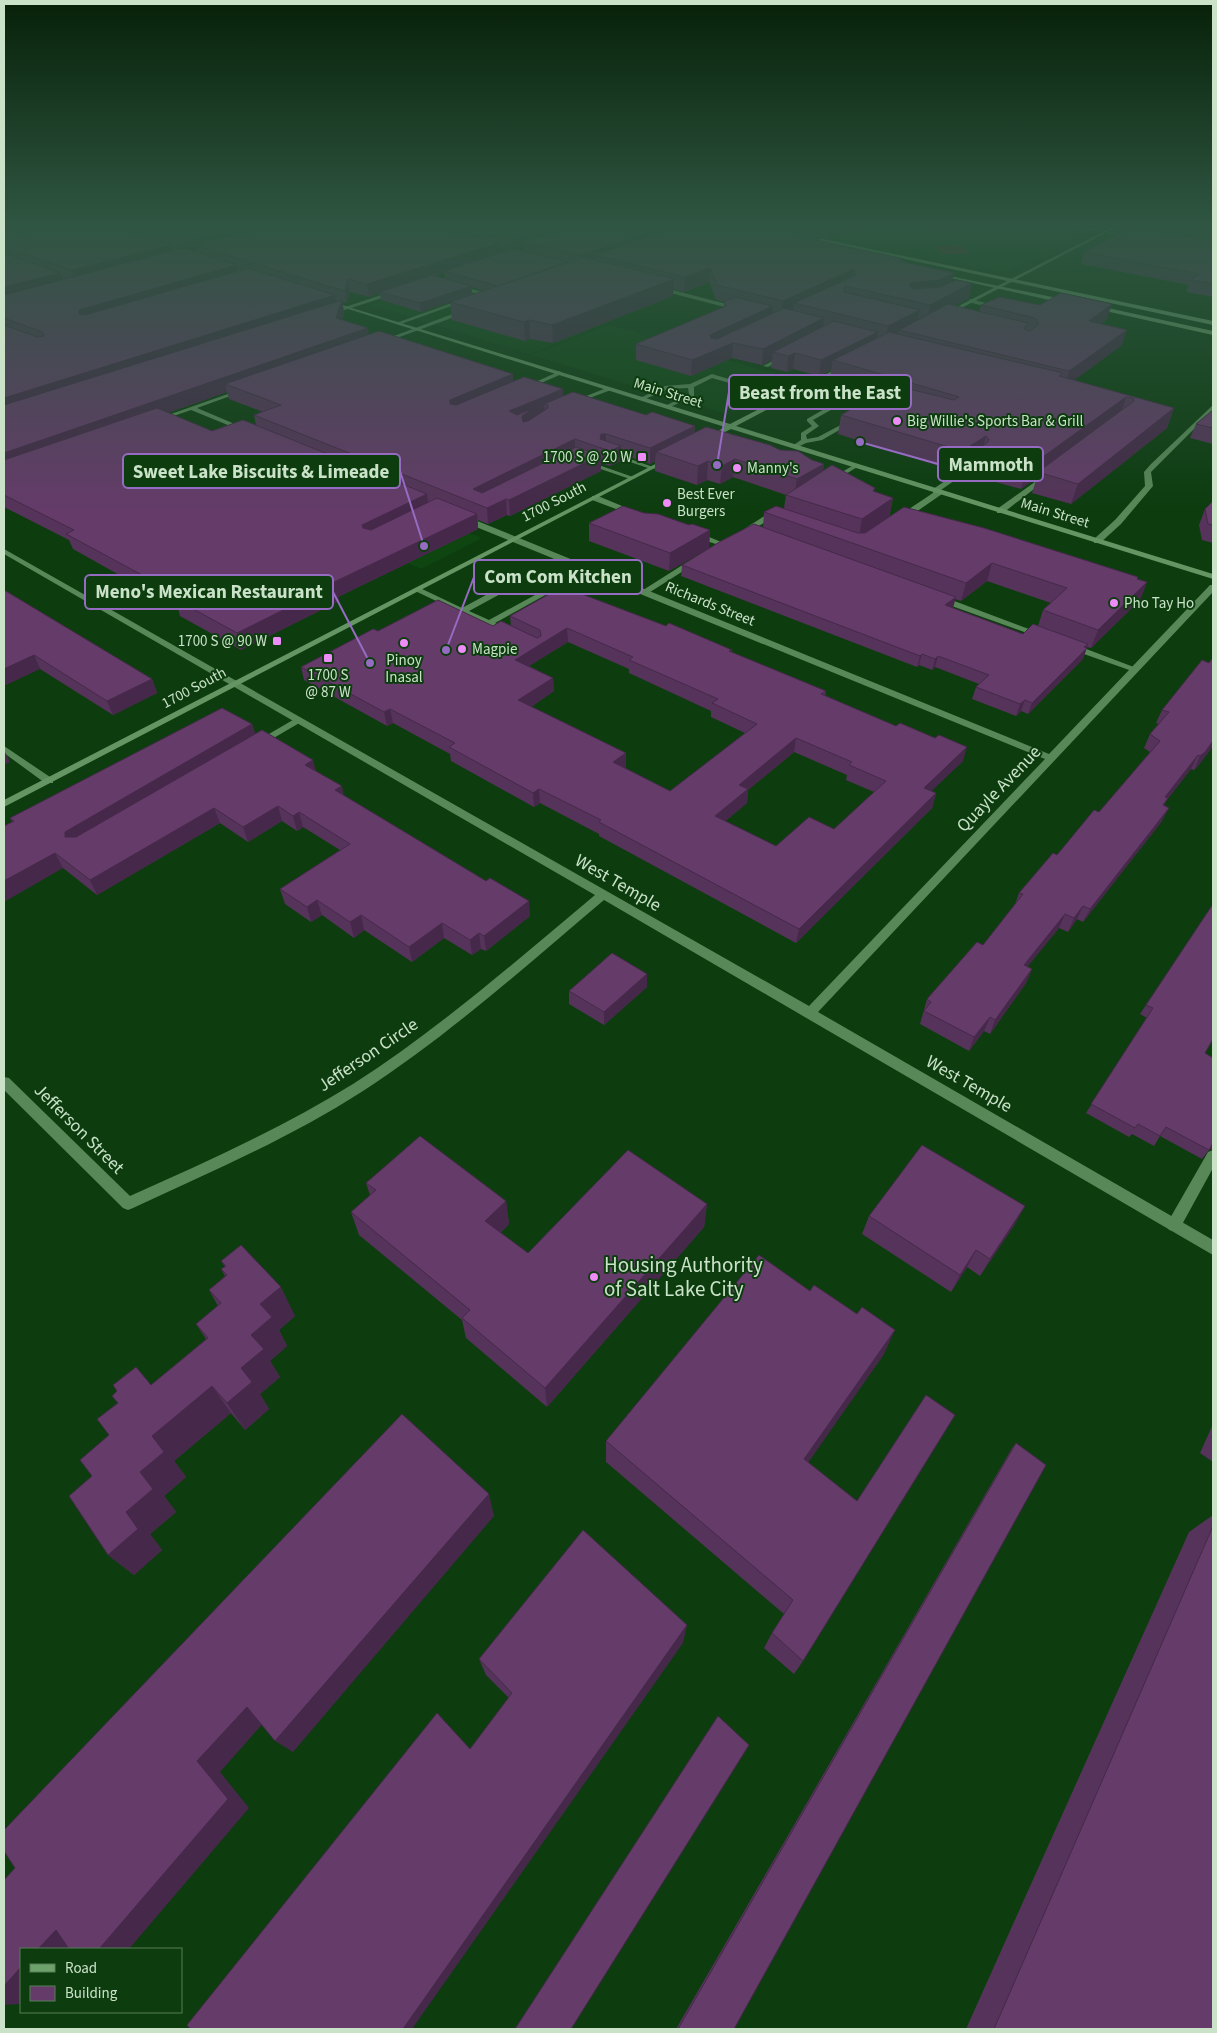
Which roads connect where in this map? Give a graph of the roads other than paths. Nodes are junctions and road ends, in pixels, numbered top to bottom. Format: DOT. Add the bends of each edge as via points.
graph roads {
  1 [pos="391,321"];
  2 [pos="404,321"];
  3 [pos="437,321"];
  4 [pos="1156,321"];
  5 [pos="398,323"];
  6 [pos="417,329"];
  7 [pos="1213,333"];
  8 [pos="372,345"];
  9 [pos="790,354"];
  10 [pos="853,363"];
  11 [pos="766,366"];
  12 [pos="560,373"];
  13 [pos="819,381"];
  14 [pos="742,385"];
  15 [pos="255,386"];
  16 [pos="691,386"];
  17 [pos="609,389"];
  18 [pos="801,390"];
  19 [pos="860,391"];
  20 [pos="516,392"];
  21 [pos="878,396"];
  22 [pos="641,399"];
  23 [pos="583,401"];
  24 [pos="772,405"];
  25 [pos="564,406"];
  26 [pos="666,406"];
  27 [pos="1213,407"];
  28 [pos="191,408"];
  29 [pos="572,408"];
  30 [pos="858,418"];
  31 [pos="154,421"];
  32 [pos="816,426"];
  33 [pos="731,427"];
  34 [pos="834,431"];
  35 [pos="260,436"];
  36 [pos="804,441"];
  37 [pos="696,445"];
  38 [pos="794,447"];
  39 [pos="604,452"];
  40 [pos="679,454"];
  41 [pos="576,458"];
  42 [pos="980,460"];
  43 [pos="856,466"];
  44 [pos="653,468"];
  45 [pos="1054,471"];
  46 [pos="632,478"];
  47 [pos="822,486"];
  48 [pos="937,491"];
  49 [pos="595,498"];
  50 [pos="790,505"];
  51 [pos="1000,511"];
  52 [pos="457,516"];
  53 [pos="644,516"];
  54 [pos="769,517"];
  55 [pos="778,520"];
  56 [pos="891,525"];
  57 [pos="748,529"];
  58 [pos="688,532"];
  59 [pos="757,533"];
  60 [pos="514,540"];
  61 [pos="1097,541"];
  62 [pos="4,551"];
  63 [pos="707,554"];
  64 [pos="560,558"];
  65 [pos="588,569"];
  66 [pos="537,571"];
  67 [pos="1213,577"];
  68 [pos="564,583"];
  69 [pos="1213,588"];
  70 [pos="418,590"];
  71 [pos="644,592"];
  72 [pos="925,594"];
  73 [pos="462,611"];
  74 [pos="489,623"];
  75 [pos="513,635"];
  76 [pos="1053,640"];
  77 [pos="1062,643"];
  78 [pos="1136,670"];
  79 [pos="235,684"];
  80 [pos="298,720"];
  81 [pos="4,749"];
  82 [pos="247,750"];
  83 [pos="1051,758"];
  84 [pos="49,781"];
  85 [pos="4,804"];
  86 [pos="603,895"];
  87 [pos="809,1014"];
  88 [pos="4,1082"];
  89 [pos="1213,1156"];
  90 [pos="128,1204"];
  91 [pos="1174,1225"];
  92 [pos="1213,1248"];
  1 -- 5 [label="street, Main Street"];
  2 -- 5 [label="street"];
  3 -- 6 [label="street"];
  4 -- 7 [label="main road"];
  5 -- 6 [label="street, Main Street"];
  6 -- 8 [label="street"];
  6 -- 12 [label="street, Main Street"];
  9 -- 11 [label="street"];
  10 -- 13 [label="street"];
  12 -- 17 [label="street, Main Street"];
  12 -- 20 [label="street"];
  13 -- 18 [label="street"];
  13 -- 19 [label="street"];
  14 -- 16 [label="street" via="712,376"];
  14 -- 18 [label="street" via="780,384"];
  14 -- 24 [label="street" via="751,398"];
  15 -- 28 [label="street"];
  16 -- 22 [label="street" via="666,387"];
  16 -- 26 [label="street" via="692,395"];
  17 -- 22 [label="street, Main Street"];
  17 -- 23 [label="street"];
  18 -- 24 [label="street"];
  19 -- 21 [label="street"];
  19 -- 32 [label="street" via="810,420"];
  22 -- 26 [label="street, Main Street"];
  23 -- 25 [label="street"];
  23 -- 29 [label="street"];
  24 -- 33 [label="street"];
  26 -- 33 [label="street, Main Street"];
  27 -- 61 [label="street" via="1153,465 1147,472 1149,486"];
  28 -- 31 [label="street"];
  28 -- 35 [label="street"];
  30 -- 34 [label="street"];
  32 -- 34 [label="street"];
  32 -- 36 [label="street" via="803,434"];
  33 -- 37 [label="street"];
  33 -- 38 [label="street, Main Street"];
  34 -- 36 [label="street" via="820,439"];
  36 -- 38 [label="street"];
  38 -- 43 [label="street, Main Street"];
  39 -- 44 [label="street"];
  40 -- 44 [label="street, 1700 South"];
  41 -- 46 [label="street"];
  42 -- 48 [label="street"];
  43 -- 47 [label="street"];
  43 -- 48 [label="street, Main Street"];
  44 -- 46 [label="street, 1700 South"];
  45 -- 51 [label="street"];
  46 -- 49 [label="street, 1700 South"];
  48 -- 51 [label="street, Main Street"];
  48 -- 56 [label="street"];
  49 -- 53 [label="street"];
  49 -- 60 [label="street, 1700 South"];
  50 -- 54 [label="street"];
  51 -- 61 [label="street, Main Street"];
  52 -- 60 [label="street, Richards Street"];
  54 -- 55 [label="street"];
  54 -- 57 [label="street"];
  57 -- 58 [label="street" via="718,547"];
  57 -- 59 [label="street"];
  60 -- 64 [label="street, Richards Street"];
  60 -- 70 [label="street, 1700 South"];
  61 -- 67 [label="street, Main Street"];
  62 -- 79 [label="street, West Temple"];
  63 -- 71 [label="street"];
  64 -- 65 [label="street, Richards Street"];
  64 -- 66 [label="street"];
  65 -- 68 [label="street"];
  65 -- 71 [label="street, Richards Street"];
  66 -- 68 [label="street"];
  66 -- 73 [label="street"];
  68 -- 74 [label="street"];
  69 -- 78 [label="street, Quayle Avenue"];
  70 -- 73 [label="street"];
  70 -- 79 [label="street, 1700 South"];
  71 -- 83 [label="street, Richards Street"];
  72 -- 76 [label="street"];
  73 -- 74 [label="street"];
  74 -- 75 [label="street"];
  77 -- 78 [label="street"];
  78 -- 83 [label="street, Quayle Avenue"];
  79 -- 80 [label="street, West Temple"];
  79 -- 84 [label="street, 1700 South"];
  80 -- 82 [label="street"];
  80 -- 86 [label="street, West Temple"];
  81 -- 84 [label="street"];
  83 -- 87 [label="street, Quayle Avenue"];
  84 -- 85 [label="street, 1700 South"];
  86 -- 87 [label="street, West Temple"];
  86 -- 90 [label="street, Jefferson Circle" via="432,1035 357,1088 260,1143"];
  87 -- 91 [label="street, West Temple"];
  88 -- 90 [label="street, Jefferson Street"];
  89 -- 91 [label="street"];
  91 -- 92 [label="street, West Temple"];
}
